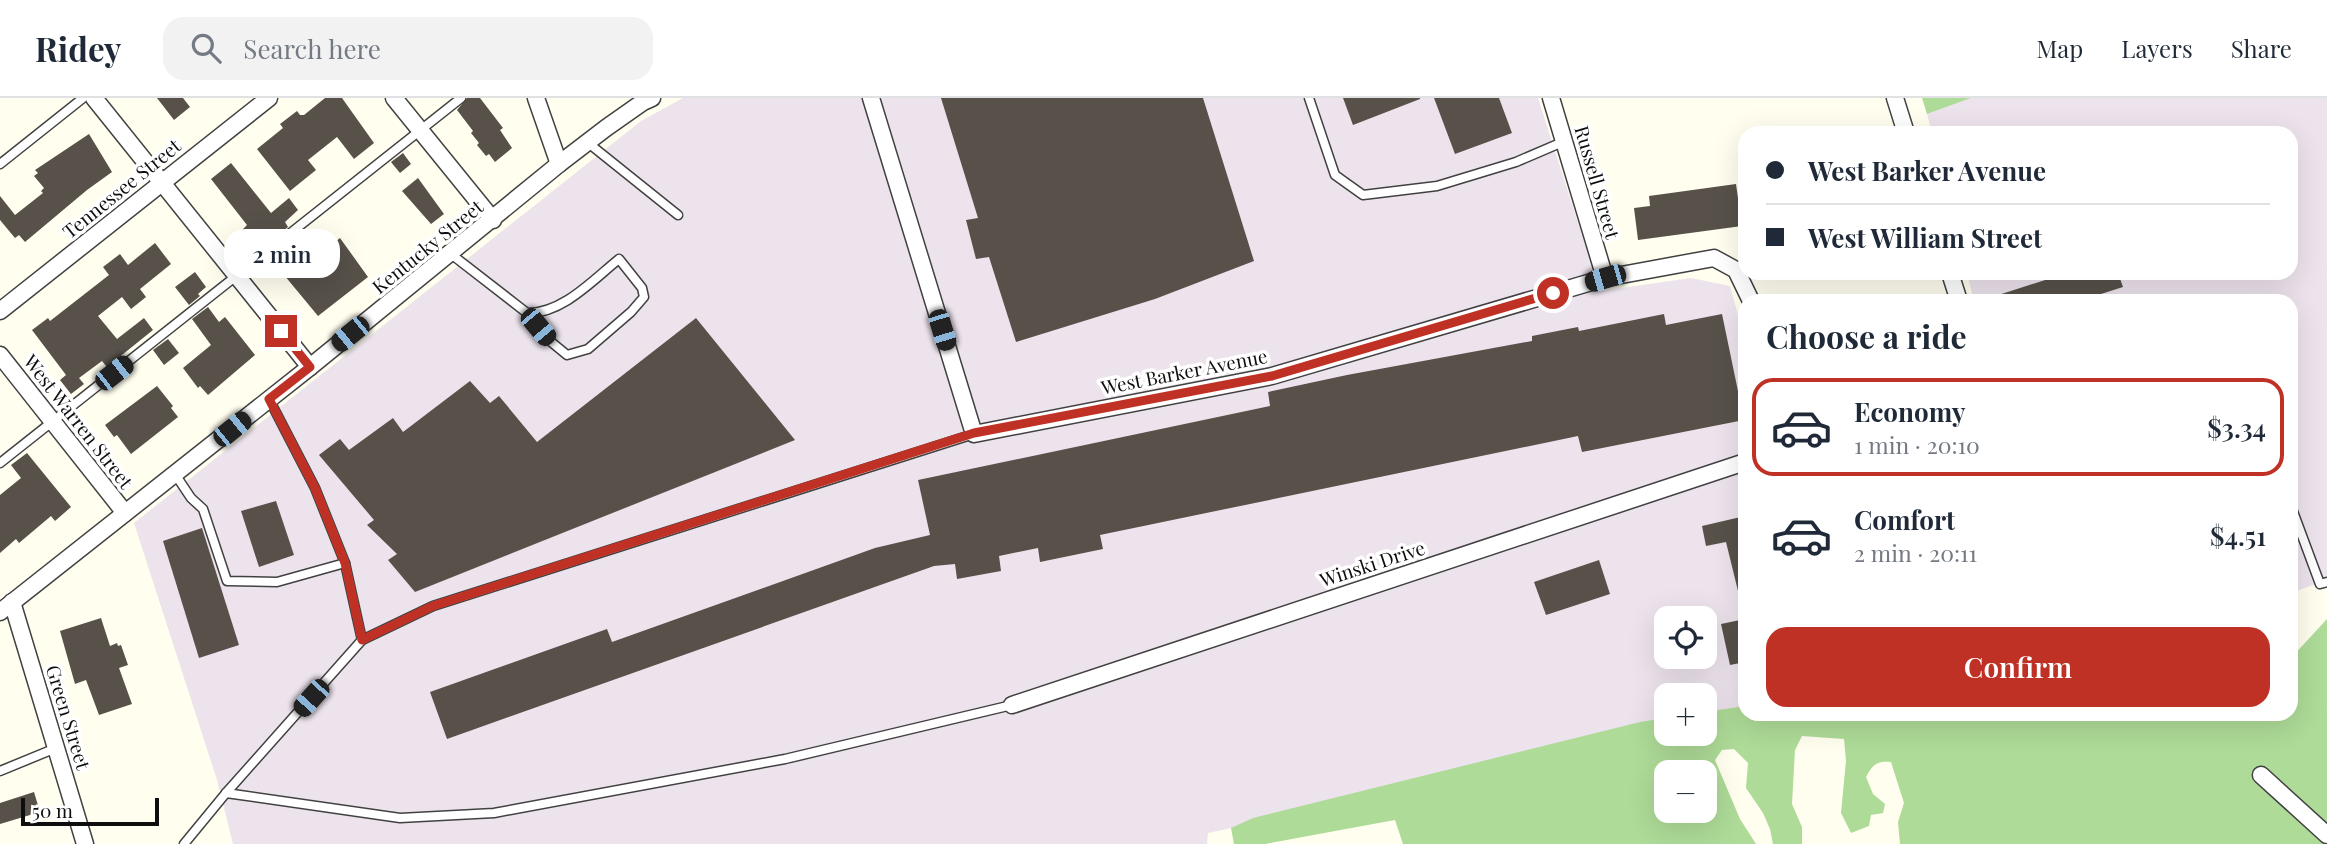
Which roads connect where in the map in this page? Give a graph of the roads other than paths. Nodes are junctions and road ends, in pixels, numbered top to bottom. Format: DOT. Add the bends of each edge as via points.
graph roads {
  1 [pos="83,98"];
  2 [pos="94,98"];
  3 [pos="269,98"];
  4 [pos="394,98"];
  5 [pos="461,98"];
  6 [pos="536,98"];
  7 [pos="652,98"];
  8 [pos="871,98"];
  9 [pos="1309,98"];
  10 [pos="1551,98"];
  11 [pos="1895,98"];
  12 [pos="1904,126"];
  13 [pos="419,129"];
  14 [pos="1565,141"];
  15 [pos="587,142"];
  16 [pos="0,164"];
  17 [pos="559,164"];
  18 [pos="160,182"];
  19 [pos="678,215"];
  20 [pos="493,219"];
  21 [pos="451,254"];
  22 [pos="1738,274"];
  23 [pos="236,276"];
  24 [pos="1605,278"];
  25 [pos="0,311"];
  26 [pos="527,313"];
  27 [pos="0,355"];
  28 [pos="310,367"];
  29 [pos="269,399"];
  30 [pos="53,421"];
  31 [pos="974,433"];
  32 [pos="0,463"];
  33 [pos="1738,464"];
  34 [pos="175,474"];
  35 [pos="125,513"];
  36 [pos="2298,525"];
  37 [pos="345,563"];
  38 [pos="2327,582"];
  39 [pos="6,607"];
  40 [pos="362,640"];
  41 [pos="1012,705"];
  42 [pos="56,748"];
  43 [pos="0,771"];
  44 [pos="2261,775"];
  45 [pos="226,793"];
  46 [pos="2327,835"];
  47 [pos="85,844"];
  48 [pos="184,844"];
  1 -- 16 [label="lane"];
  2 -- 18 [label="street"];
  3 -- 18 [label="street, Tennessee Street"];
  4 -- 13 [label="street"];
  5 -- 13 [label="lane"];
  6 -- 17 [label="street"];
  7 -- 15 [label="street, Kentucky Street"];
  8 -- 31 [label="street"];
  9 -- 14 [label="lane" via="1335,176 1363,195 1437,186 1516,162"];
  10 -- 14 [label="street, Russell Street"];
  11 -- 12 [label="street"];
  13 -- 20 [label="street"];
  13 -- 23 [label="lane"];
  14 -- 24 [label="street, Russell Street"];
  15 -- 17 [label="street, Kentucky Street"];
  15 -- 19 [label="lane"];
  17 -- 20 [label="street, Kentucky Street"];
  18 -- 23 [label="street"];
  18 -- 25 [label="street, Tennessee Street"];
  20 -- 21 [label="street, Kentucky Street"];
  21 -- 26 [label="lane"];
  21 -- 28 [label="street, Kentucky Street"];
  22 -- 24 [label="street, West Barker Avenue" via="1714,258"];
  23 -- 28 [label="street"];
  23 -- 30 [label="lane"];
  24 -- 31 [label="street, West Barker Avenue" via="1272,376"];
  26 -- 26 [label="lane" via="568,355 588,349 644,297 619,259 572,296 541,313"];
  27 -- 30 [label="street, West Warren Street"];
  28 -- 29 [label="street, Kentucky Street"];
  29 -- 34 [label="street, Kentucky Street"];
  29 -- 37 [label="lane" via="315,488"];
  30 -- 32 [label="lane"];
  30 -- 35 [label="street, West Warren Street"];
  31 -- 40 [label="lane" via="433,606"];
  33 -- 41 [label="street, Winski Drive"];
  34 -- 35 [label="street, Kentucky Street"];
  34 -- 37 [label="lane" via="203,509 228,581 277,582"];
  35 -- 39 [label="street, Kentucky Street"];
  36 -- 38 [label="lane" via="2320,584"];
  37 -- 40 [label="lane"];
  39 -- 42 [label="street, Green Street"];
  40 -- 45 [label="lane"];
  41 -- 45 [label="lane" via="785,759 494,813 400,818"];
  42 -- 43 [label="lane"];
  42 -- 47 [label="street, Green Street"];
  44 -- 46 [label="street"];
  45 -- 48 [label="lane"];
}
